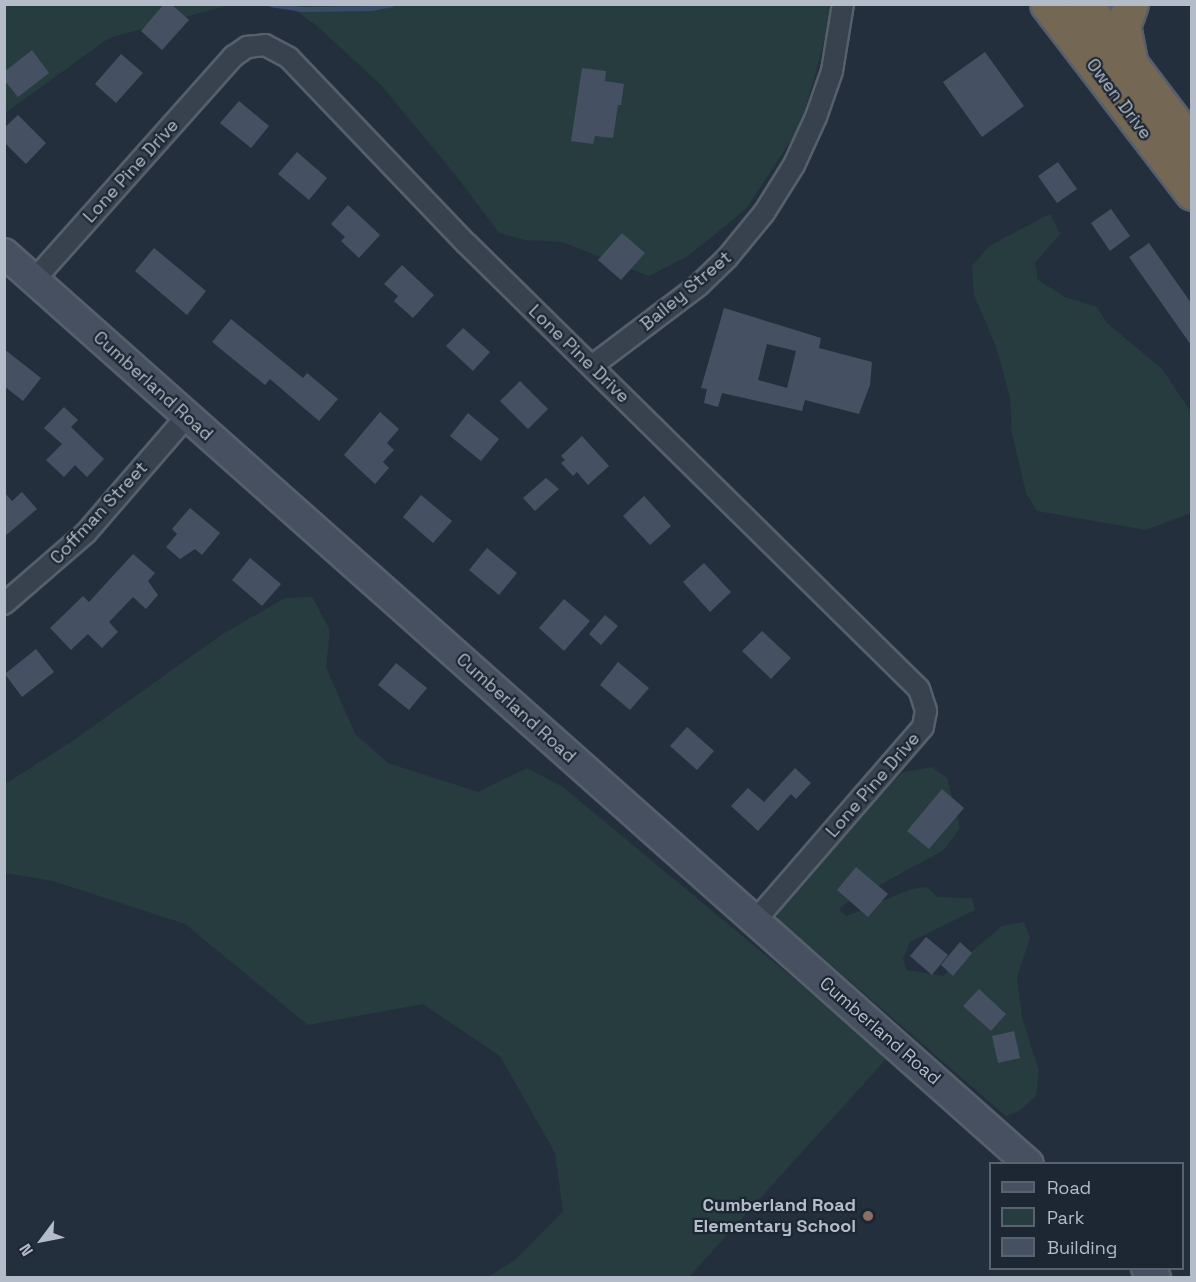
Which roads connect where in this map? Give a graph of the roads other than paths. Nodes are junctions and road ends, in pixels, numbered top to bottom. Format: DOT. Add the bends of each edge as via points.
graph roads {
  1 [pos="843,4"];
  2 [pos="1047,4"];
  3 [pos="1085,4"];
  4 [pos="1131,4"];
  5 [pos="1131,63"];
  6 [pos="1191,145"];
  7 [pos="1191,193"];
  8 [pos="4,253"];
  9 [pos="35,279"];
  10 [pos="592,366"];
  11 [pos="187,416"];
  12 [pos="4,604"];
  13 [pos="754,922"];
  14 [pos="1027,1162"];
  1 -- 10 [label="street, Bailey Street" via="832,71 816,117 794,165 764,213 728,258 699,285"];
  2 -- 7 [label="highway, Owen Drive"];
  3 -- 5 [label="highway, Owen Drive"];
  4 -- 5 [label="highway" via="1123,26"];
  5 -- 6 [label="highway, Owen Drive"];
  8 -- 9 [label="main road, Cumberland Road"];
  9 -- 10 [label="street, Lone Pine Drive" via="234,56 247,47 265,45 289,58 467,244"];
  9 -- 11 [label="main road, Cumberland Road"];
  10 -- 13 [label="street, Lone Pine Drive" via="919,689 925,700 923,727"];
  11 -- 12 [label="street, Coffman Street" via="86,532"];
  11 -- 13 [label="main road, Cumberland Road"];
  13 -- 14 [label="main road, Cumberland Road"];
}
